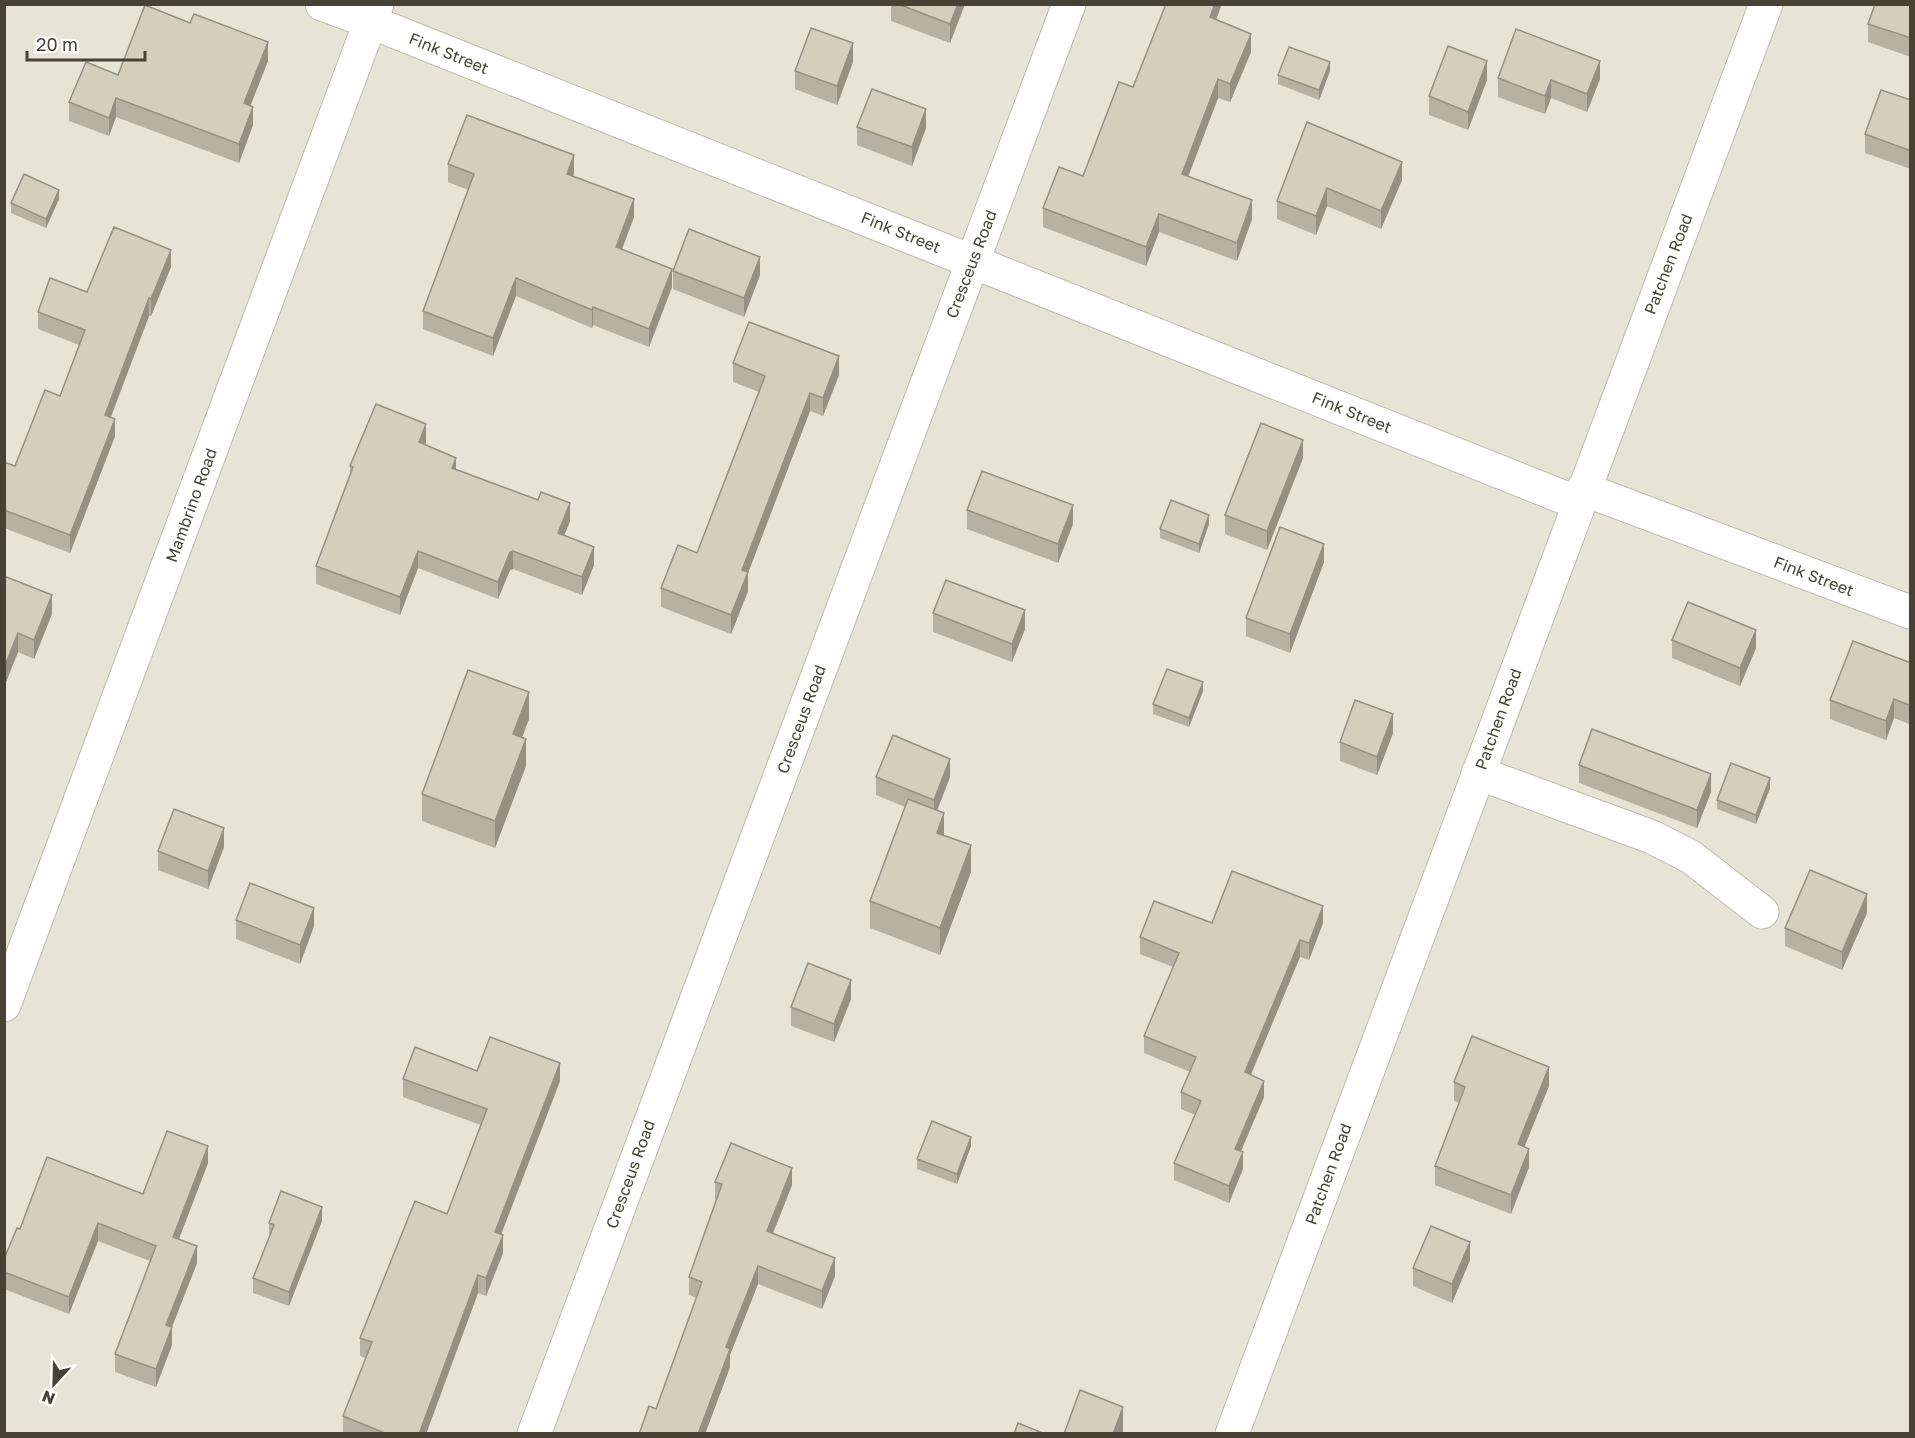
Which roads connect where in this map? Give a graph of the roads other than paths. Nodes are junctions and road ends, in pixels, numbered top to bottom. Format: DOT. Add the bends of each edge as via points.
graph roads {
  1 [pos="322,4"];
  2 [pos="1069,4"];
  3 [pos="1766,4"];
  4 [pos="374,13"];
  5 [pos="972,260"];
  6 [pos="1581,496"];
  7 [pos="1911,612"];
  8 [pos="1478,773"];
  9 [pos="1762,912"];
  10 [pos="4,1005"];
  11 [pos="534,1434"];
  12 [pos="1232,1434"];
  1 -- 4 [label="street, Fink Street"];
  2 -- 5 [label="street, Cresceus Road"];
  3 -- 6 [label="street, Patchen Road"];
  4 -- 5 [label="street, Fink Street"];
  4 -- 10 [label="street, Mambrino Road"];
  5 -- 6 [label="street, Fink Street"];
  5 -- 11 [label="street, Cresceus Road"];
  6 -- 7 [label="street, Fink Street"];
  6 -- 8 [label="street, Patchen Road"];
  8 -- 9 [label="street" via="1652,837 1691,857"];
  8 -- 12 [label="street, Patchen Road"];
}
